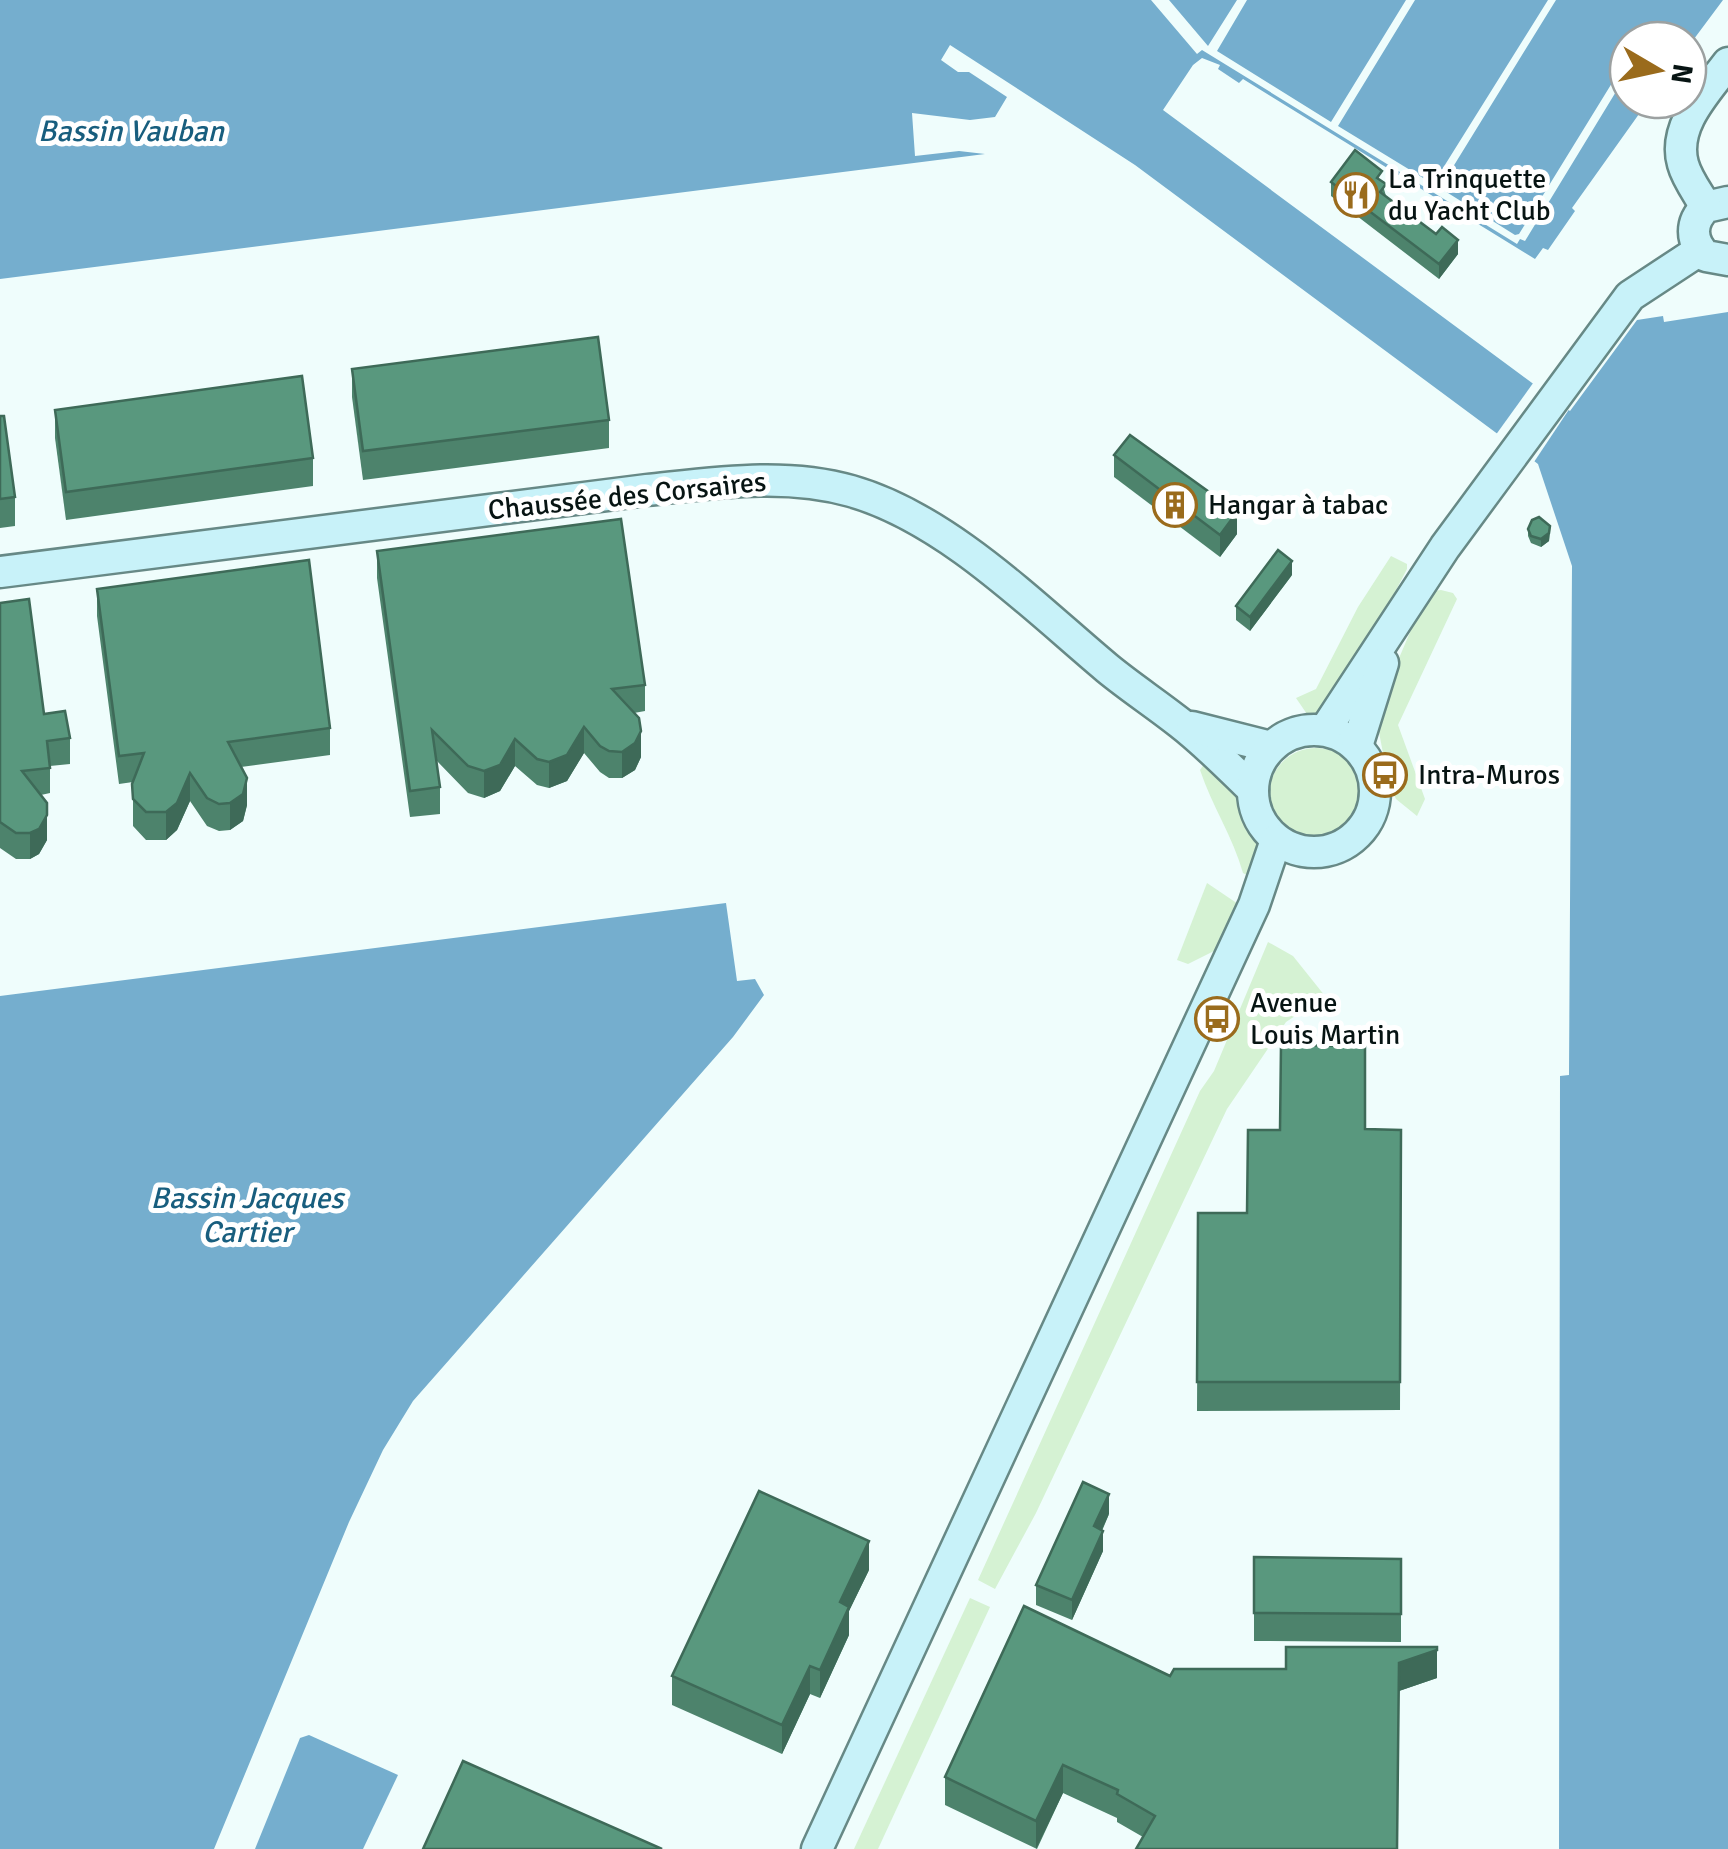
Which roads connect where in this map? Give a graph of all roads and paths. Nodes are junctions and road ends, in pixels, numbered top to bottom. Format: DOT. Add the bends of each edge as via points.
graph roads {
  1 [pos="1728,63"];
  2 [pos="1717,205"];
  3 [pos="1714,255"];
  4 [pos="0,572"];
  5 [pos="1388,638"];
  6 [pos="1181,724"];
  7 [pos="1325,730"];
  8 [pos="1357,746"];
  9 [pos="1271,747"];
  10 [pos="1253,790"];
  11 [pos="1276,840"];
  12 [pos="817,1849"];
  1 -- 2 [label="street" via="1690,115 1680,150 1684,168"];
  2 -- 3 [label="street" via="1695,222 1694,232"];
  3 -- 5 [label="street" via="1630,296 1445,547"];
  4 -- 6 [label="street, Chaussée des Corsaires" via="647,490 729,482 816,484 881,502 952,543"];
  5 -- 7 [label="street"];
  5 -- 8 [label="street"];
  6 -- 9 [label="street, Chaussée des Corsaires"];
  6 -- 10 [label="street, Chaussée des Corsaires"];
  7 -- 8 [label="street"];
  7 -- 9 [label="street" via="1298,732"];
  8 -- 11 [label="street" via="1376,782 1376,802 1362,830 1350,842 1318,853"];
  9 -- 10 [label="street"];
  10 -- 11 [label="street" via="1258,818"];
  11 -- 12 [label="street" via="1254,905"];
}
